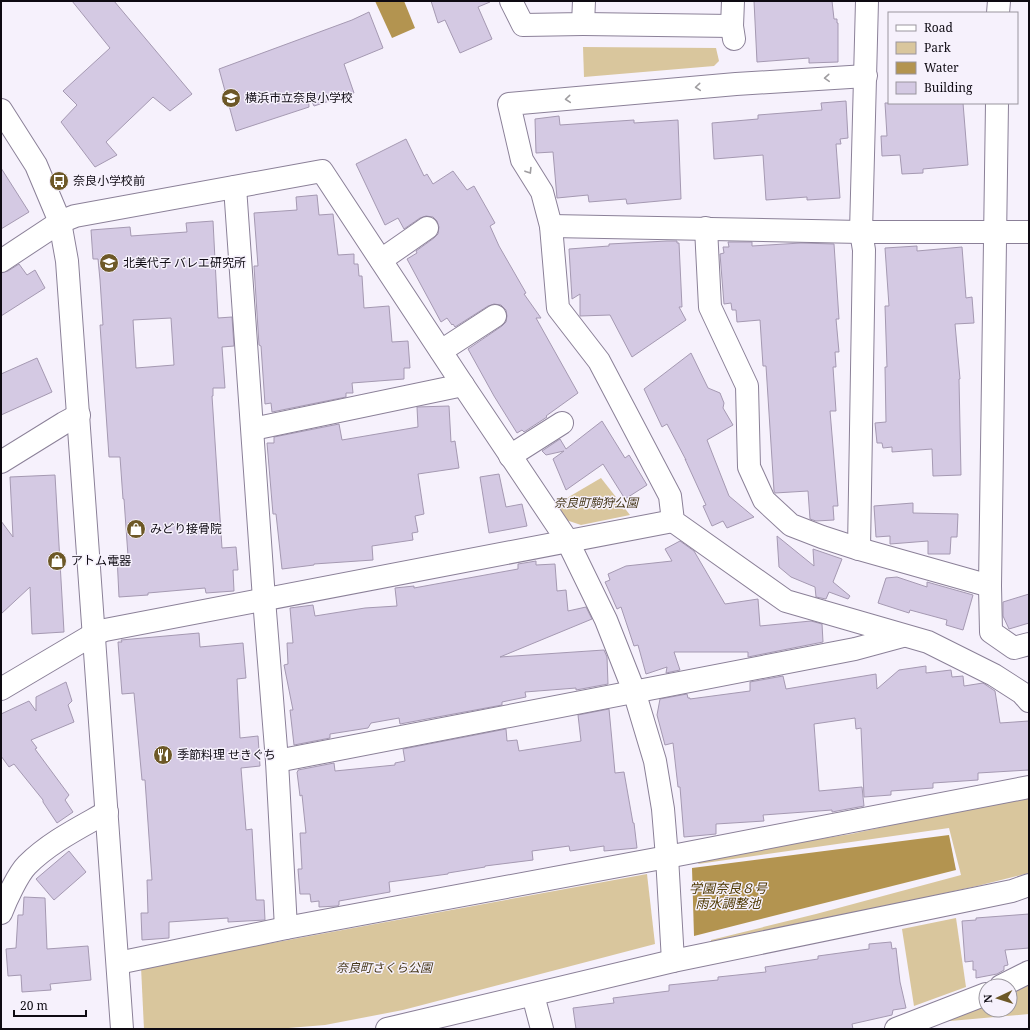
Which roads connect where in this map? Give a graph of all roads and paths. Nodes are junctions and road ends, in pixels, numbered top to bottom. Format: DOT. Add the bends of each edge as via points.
graph roads {
  1 [pos="511,1"];
  2 [pos="584,1"];
  3 [pos="733,1"];
  4 [pos="867,1"];
  5 [pos="999,1"];
  6 [pos="998,12"];
  7 [pos="583,24"];
  8 [pos="866,76"];
  9 [pos="997,104"];
  10 [pos="1,110"];
  11 [pos="235,187"];
  12 [pos="60,222"];
  13 [pos="551,226"];
  14 [pos="427,228"];
  15 [pos="706,228"];
  16 [pos="861,232"];
  17 [pos="995,232"];
  18 [pos="1029,232"];
  19 [pos="380,260"];
  20 [pos="1,261"];
  21 [pos="495,316"];
  22 [pos="441,351"];
  23 [pos="462,385"];
  24 [pos="79,415"];
  25 [pos="562,423"];
  26 [pos="253,429"];
  27 [pos="510,456"];
  28 [pos="1,462"];
  29 [pos="673,521"];
  30 [pos="567,540"];
  31 [pos="858,549"];
  32 [pos="990,586"];
  33 [pos="264,599"];
  34 [pos="94,634"];
  35 [pos="904,636"];
  36 [pos="1029,644"];
  37 [pos="1,689"];
  38 [pos="634,691"];
  39 [pos="1029,701"];
  40 [pos="277,761"];
  41 [pos="1029,787"];
  42 [pos="107,812"];
  43 [pos="667,857"];
  44 [pos="1029,885"];
  45 [pos="1,913"];
  46 [pos="286,928"];
  47 [pos="673,961"];
  48 [pos="118,963"];
  49 [pos="1029,972"];
  50 [pos="1017,978"];
  51 [pos="533,995"];
  52 [pos="978,997"];
  53 [pos="122,1029"];
  54 [pos="387,1029"];
  55 [pos="542,1029"];
  56 [pos="896,1029"];
  1 -- 7 [label="street" via="523,25"];
  2 -- 7 [label="street"];
  3 -- 7 [label="street" via="733,32"];
  4 -- 8 [label="street"];
  5 -- 6 [label="street"];
  8 -- 13 [label="street, one-way" via="736,74 509,104 522,160 542,192"];
  8 -- 16 [label="street"];
  9 -- 17 [label="street"];
  10 -- 12 [label="street" via="36,165"];
  11 -- 12 [label="street" via="75,216"];
  11 -- 19 [label="street" via="322,171"];
  11 -- 26 [label="street"];
  12 -- 20 [label="street"];
  12 -- 24 [label="street" via="67,261"];
  13 -- 15 [label="street"];
  13 -- 29 [label="street" via="558,308 599,361 670,496"];
  14 -- 19 [label="street"];
  15 -- 16 [label="street"];
  15 -- 31 [label="street" via="710,306 747,386 749,467 764,500 791,524"];
  16 -- 17 [label="street"];
  16 -- 31 [label="street" via="864,250"];
  17 -- 18 [label="street"];
  17 -- 32 [label="street"];
  19 -- 22 [label="street"];
  21 -- 22 [label="street"];
  22 -- 23 [label="street"];
  23 -- 26 [label="street"];
  23 -- 27 [label="street"];
  24 -- 28 [label="street"];
  24 -- 34 [label="street"];
  25 -- 27 [label="street"];
  26 -- 33 [label="street"];
  27 -- 30 [label="street"];
  29 -- 30 [label="street"];
  29 -- 35 [label="street" via="786,601"];
  30 -- 33 [label="street"];
  30 -- 38 [label="street" via="606,620"];
  31 -- 32 [label="street"];
  32 -- 36 [label="street" via="991,632 1014,648"];
  33 -- 34 [label="street"];
  33 -- 40 [label="street"];
  34 -- 37 [label="street"];
  34 -- 42 [label="street"];
  35 -- 38 [label="street" via="855,649"];
  35 -- 39 [label="street" via="928,642 970,662 1022,693"];
  38 -- 40 [label="street"];
  38 -- 43 [label="street" via="654,761 663,809"];
  40 -- 46 [label="street"];
  41 -- 43 [label="street"];
  42 -- 45 [label="street" via="56,841 26,866"];
  42 -- 48 [label="street"];
  43 -- 46 [label="street"];
  43 -- 47 [label="street"];
  44 -- 47 [label="street" via="1012,891"];
  46 -- 48 [label="street"];
  47 -- 51 [label="street"];
  48 -- 53 [label="street"];
  49 -- 50 [label="street"];
  51 -- 54 [label="street"];
  51 -- 55 [label="street"];
  52 -- 56 [label="street"];
}
